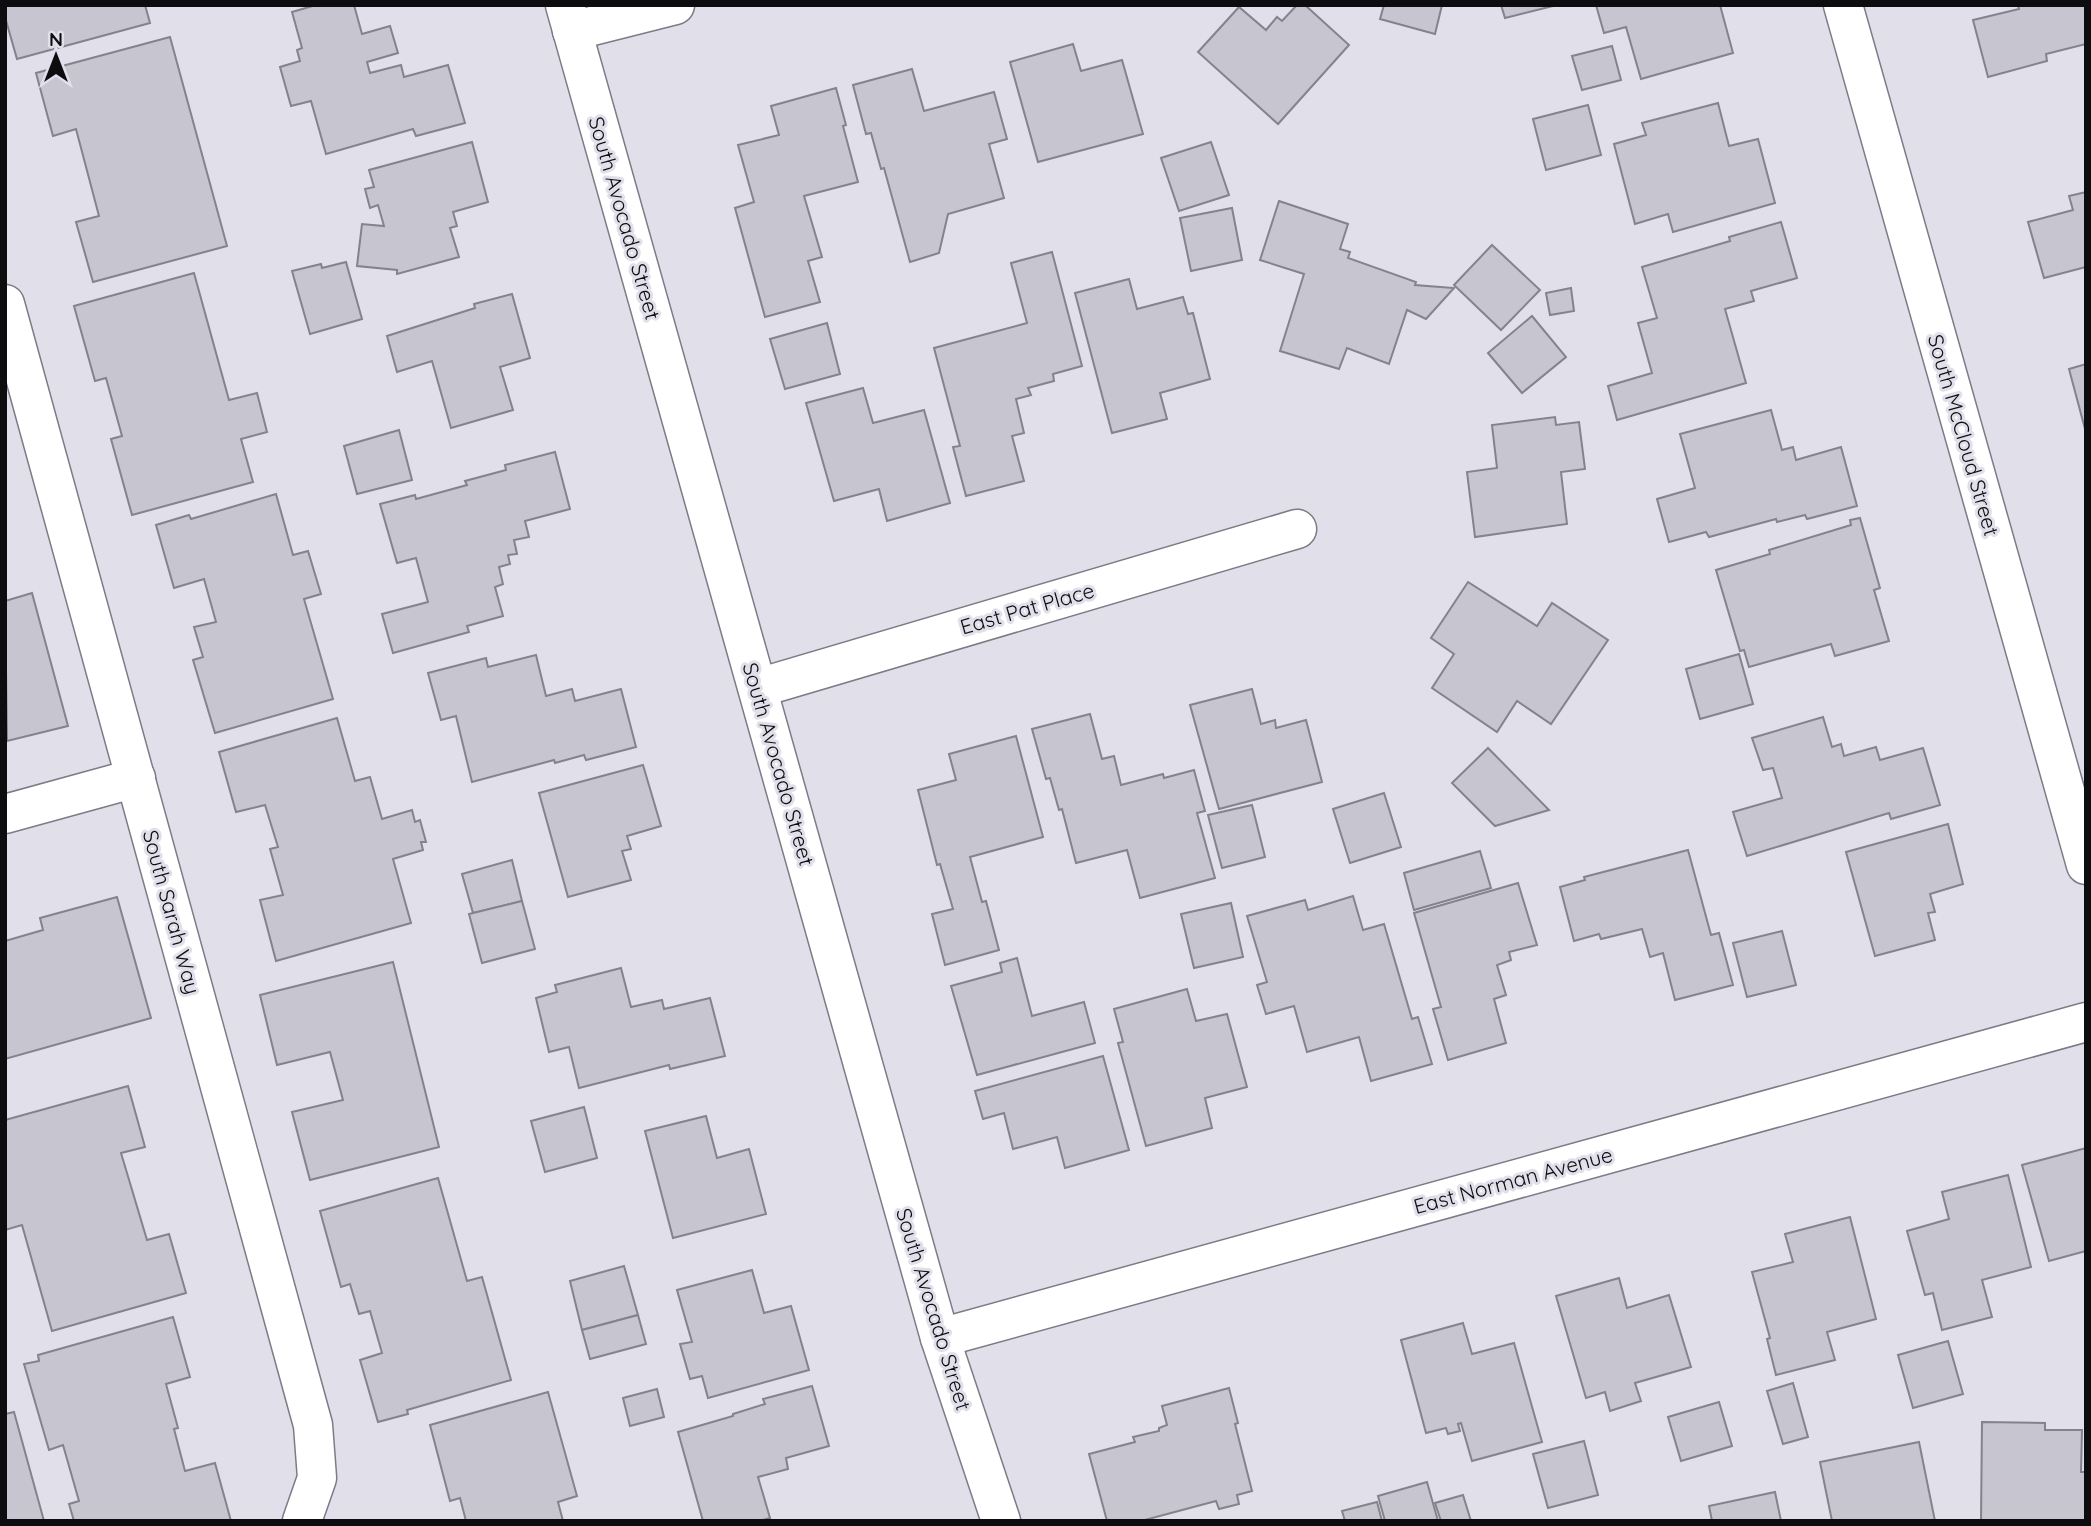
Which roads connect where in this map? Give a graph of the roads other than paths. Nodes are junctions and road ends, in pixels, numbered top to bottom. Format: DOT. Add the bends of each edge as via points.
graph roads {
  1 [pos="676,5"];
  2 [pos="1843,5"];
  3 [pos="568,18"];
  4 [pos="5,304"];
  5 [pos="1297,529"];
  6 [pos="758,688"];
  7 [pos="136,778"];
  8 [pos="5,814"];
  9 [pos="2086,865"];
  10 [pos="2086,1022"];
  11 [pos="940,1338"];
  12 [pos="302,1521"];
  13 [pos="1000,1521"];
  1 -- 3 [label="street"];
  2 -- 9 [label="street, South McCloud Street"];
  3 -- 6 [label="street, South Avocado Street"];
  4 -- 7 [label="street, South Sarah Way"];
  5 -- 6 [label="street, East Pat Place"];
  6 -- 11 [label="street, South Avocado Street"];
  7 -- 8 [label="street"];
  7 -- 12 [label="street, South Sarah Way" via="313,1425 317,1478"];
  10 -- 11 [label="street, East Norman Avenue"];
  11 -- 13 [label="street, South Avocado Street"];
}
